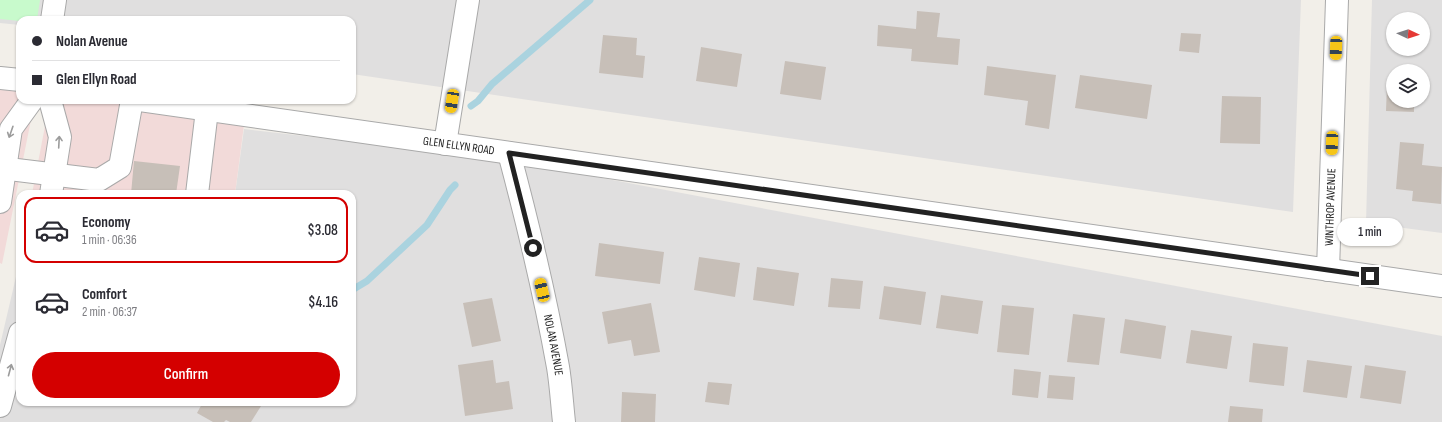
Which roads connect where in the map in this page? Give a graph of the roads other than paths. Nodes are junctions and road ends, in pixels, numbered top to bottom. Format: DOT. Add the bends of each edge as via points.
graph roads {
  1 [pos="55,0"];
  2 [pos="468,0"];
  3 [pos="1337,0"];
  4 [pos="53,16"];
  5 [pos="0,78"];
  6 [pos="16,80"];
  7 [pos="29,104"];
  8 [pos="51,104"];
  9 [pos="131,104"];
  10 [pos="167,104"];
  11 [pos="207,110"];
  12 [pos="445,144"];
  13 [pos="509,153"];
  14 [pos="2,169"];
  15 [pos="53,185"];
  16 [pos="98,187"];
  17 [pos="197,190"];
  18 [pos="0,202"];
  19 [pos="1328,270"];
  20 [pos="1442,286"];
  21 [pos="16,348"];
  22 [pos="0,406"];
  23 [pos="564,422"];
  1 -- 4 [label="street"];
  2 -- 12 [label="street"];
  3 -- 19 [label="street, WINTHROP AVENUE"];
  5 -- 6 [label="street"];
  7 -- 14 [label="street, one-way" via="11,130"];
  15 -- 8 [label="street, one-way" via="60,137"];
  9 -- 16 [label="street" via="120,167"];
  10 -- 11 [label="street, GLEN ELLYN ROAD"];
  11 -- 12 [label="street, GLEN ELLYN ROAD"];
  11 -- 17 [label="street"];
  12 -- 13 [label="street, GLEN ELLYN ROAD"];
  13 -- 19 [label="street, GLEN ELLYN ROAD"];
  13 -- 23 [label="street, NOLAN AVENUE" via="550,325"];
  14 -- 15 [label="street"];
  14 -- 18 [label="street"];
  15 -- 16 [label="street"];
  19 -- 20 [label="street, GLEN ELLYN ROAD"];
  22 -- 21 [label="street, one-way"];
}
